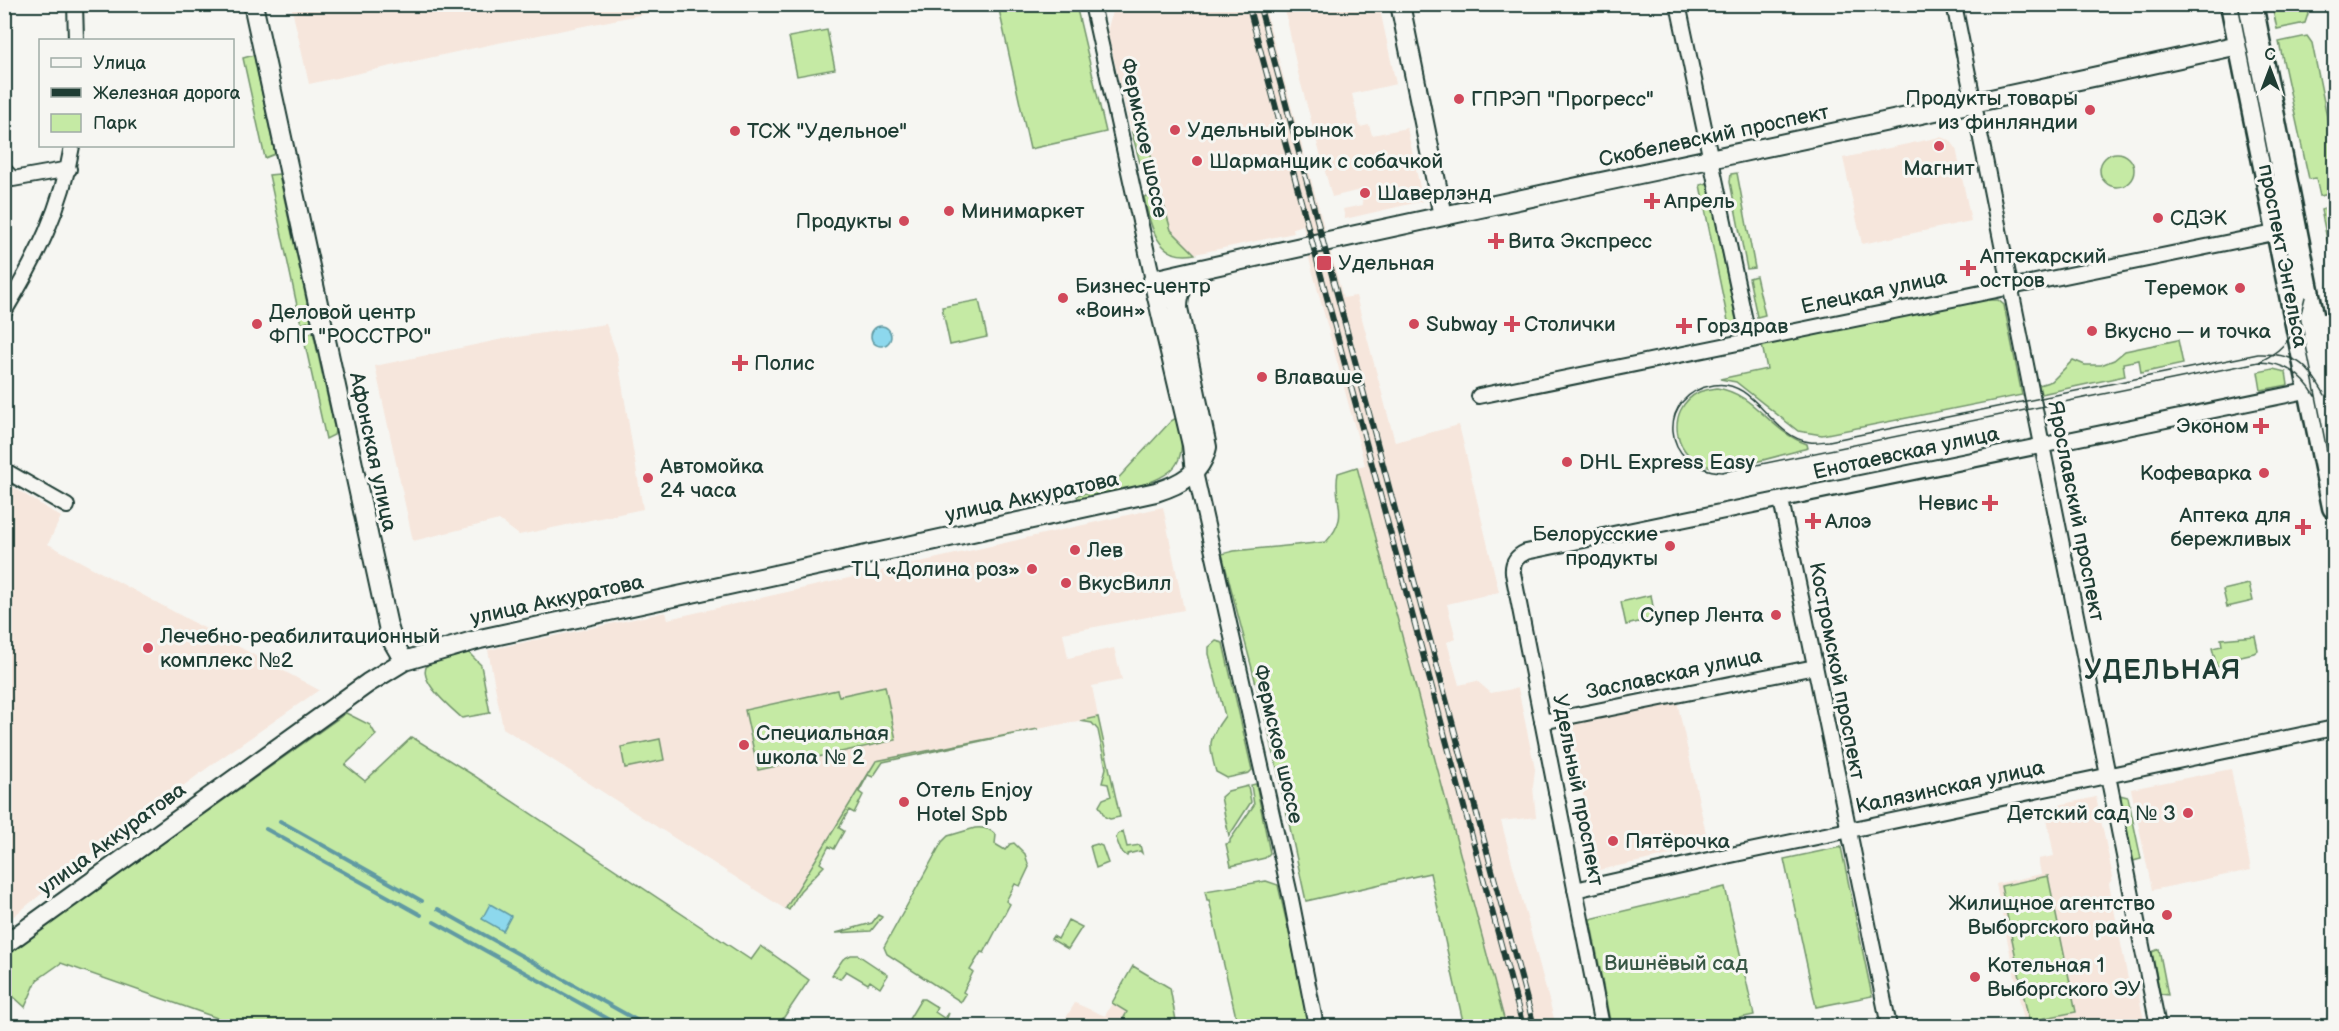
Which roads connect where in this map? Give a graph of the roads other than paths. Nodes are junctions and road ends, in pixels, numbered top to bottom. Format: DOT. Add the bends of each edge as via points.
graph roads {
  1 [pos="75,4"];
  2 [pos="253,4"];
  3 [pos="1092,4"];
  4 [pos="1400,4"];
  5 [pos="1678,4"];
  6 [pos="1954,4"];
  7 [pos="2232,4"];
  8 [pos="2251,4"];
  9 [pos="76,39"];
  10 [pos="2249,43"];
  11 [pos="1973,103"];
  12 [pos="72,147"];
  13 [pos="1711,159"];
  14 [pos="69,169"];
  15 [pos="4,170"];
  16 [pos="1443,216"];
  17 [pos="2279,232"];
  18 [pos="1196,271"];
  19 [pos="1153,280"];
  20 [pos="2010,286"];
  21 [pos="1178,308"];
  22 [pos="4,312"];
  23 [pos="2324,321"];
  24 [pos="1749,340"];
  25 [pos="2311,390"];
  26 [pos="1479,396"];
  27 [pos="2334,427"];
  28 [pos="2042,446"];
  29 [pos="4,470"];
  30 [pos="1195,472"];
  31 [pos="1781,500"];
  32 [pos="67,506"];
  33 [pos="2334,507"];
  34 [pos="1514,562"];
  35 [pos="404,661"];
  36 [pos="1815,667"];
  37 [pos="1542,722"];
  38 [pos="2334,728"];
  39 [pos="2108,775"];
  40 [pos="1848,830"];
  41 [pos="1575,890"];
  42 [pos="4,945"];
  43 [pos="1316,1026"];
  44 [pos="1602,1026"];
  45 [pos="1889,1026"];
  46 [pos="2158,1026"];
  1 -- 9 [label="street"];
  2 -- 35 [label="street, Афонская улица" via="388,626"];
  3 -- 19 [label="street, Фермское шоссе"];
  4 -- 16 [label="street"];
  5 -- 13 [label="street"];
  6 -- 11 [label="street, Ярославский проспект"];
  7 -- 10 [label="main road, проспект Энгельса"];
  8 -- 10 [label="main road, проспект Энгельса"];
  10 -- 11 [label="street, Скобелевский проспект"];
  10 -- 17 [label="main road, проспект Энгельса"];
  10 -- 23 [label="main road, проспект Энгельса"];
  11 -- 13 [label="street, Скобелевский проспект"];
  11 -- 20 [label="street, Ярославский проспект"];
  12 -- 14 [label="street"];
  13 -- 16 [label="street, Скобелевский проспект"];
  13 -- 24 [label="street"];
  14 -- 15 [label="street" via="13,178"];
  14 -- 22 [label="street" via="38,252"];
  16 -- 18 [label="street, Скобелевский проспект"];
  17 -- 20 [label="street, Елецкая улица"];
  17 -- 25 [label="main road, проспект Энгельса"];
  18 -- 19 [label="street, Скобелевский проспект"];
  18 -- 21 [label="street" via="1182,287"];
  19 -- 21 [label="street, Фермское шоссе"];
  19 -- 30 [label="street, Фермское шоссе"];
  20 -- 24 [label="street, Елецкая улица"];
  20 -- 28 [label="street, Ярославский проспект"];
  21 -- 30 [label="street, Фермское шоссе" via="1207,447"];
  23 -- 27 [label="main road, проспект Энгельса"];
  24 -- 26 [label="street, Елецкая улица"];
  25 -- 28 [label="street, Енотаевская улица"];
  25 -- 33 [label="main road, проспект Энгельса"];
  28 -- 31 [label="street, Енотаевская улица"];
  28 -- 39 [label="street, Ярославский проспект"];
  29 -- 32 [label="street"];
  30 -- 35 [label="street, улица Аккуратова" via="1186,481 1156,492 480,639"];
  30 -- 43 [label="street, Фермское шоссе"];
  31 -- 34 [label="street, Енотаевская улица" via="1526,552"];
  31 -- 36 [label="street, Костромской проспект"];
  34 -- 37 [label="street, Удельный проспект"];
  35 -- 42 [label="street, улица Аккуратова" via="311,723"];
  36 -- 37 [label="street, Заславская улица"];
  36 -- 40 [label="street, Костромской проспект"];
  37 -- 41 [label="street, Удельный проспект"];
  38 -- 39 [label="street, Калязинская улица"];
  39 -- 40 [label="street, Калязинская улица"];
  39 -- 46 [label="street, Ярославский проспект"];
  40 -- 41 [label="street, Калязинская улица"];
  40 -- 45 [label="street, Костромской проспект"];
  41 -- 44 [label="street, Удельный проспект"];
}
